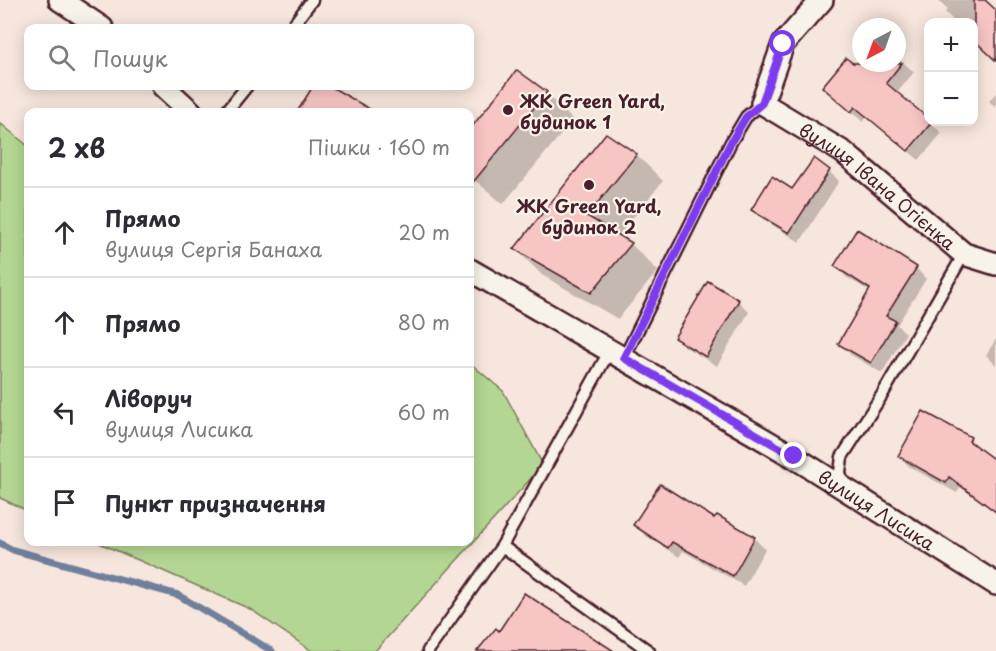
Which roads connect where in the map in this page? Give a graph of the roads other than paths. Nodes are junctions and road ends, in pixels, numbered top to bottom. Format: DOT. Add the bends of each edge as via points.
graph roads {
  1 [pos="60,0"];
  2 [pos="312,0"];
  3 [pos="822,0"];
  4 [pos="96,24"];
  5 [pos="294,24"];
  6 [pos="167,90"];
  7 [pos="244,90"];
  8 [pos="762,103"];
  9 [pos="187,108"];
  10 [pos="229,108"];
  11 [pos="964,254"];
  12 [pos="996,264"];
  13 [pos="474,272"];
  14 [pos="612,351"];
  15 [pos="843,489"];
  16 [pos="502,546"];
  17 [pos="996,584"];
  18 [pos="428,651"];
  19 [pos="649,651"];
  1 -- 4 [label="street"];
  2 -- 5 [label="lane"];
  3 -- 8 [label="street" via="783,44"];
  6 -- 9 [label="street"];
  7 -- 10 [label="lane"];
  8 -- 11 [label="street, вулиця Івана Огієнка" via="843,152"];
  8 -- 14 [label="lane" via="746,117"];
  11 -- 12 [label="street, вулиця Івана Огієнка"];
  11 -- 15 [label="lane" via="842,458"];
  13 -- 14 [label="street, вулиця Лисика"];
  14 -- 15 [label="street, вулиця Лисика" via="794,456"];
  14 -- 16 [label="lane"];
  15 -- 17 [label="street, вулиця Лисика"];
  16 -- 18 [label="lane"];
  16 -- 19 [label="lane"];
}
